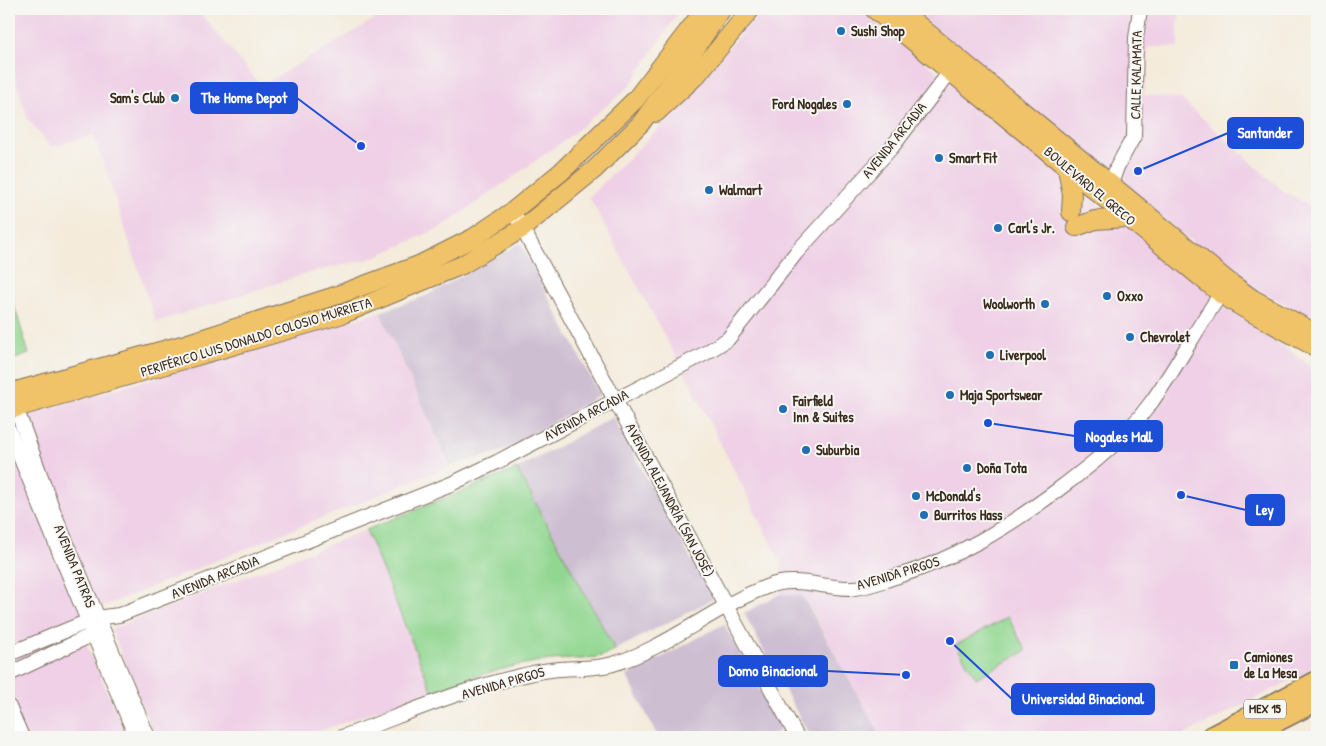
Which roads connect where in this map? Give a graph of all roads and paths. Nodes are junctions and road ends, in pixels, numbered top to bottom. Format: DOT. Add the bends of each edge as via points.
graph roads {
  1 [pos="693,9"];
  2 [pos="705,9"];
  3 [pos="722,9"];
  4 [pos="751,9"];
  5 [pos="874,9"];
  6 [pos="899,9"];
  7 [pos="1140,9"];
  8 [pos="955,65"];
  9 [pos="662,66"];
  10 [pos="641,123"];
  11 [pos="1067,168"];
  12 [pos="1104,183"];
  13 [pos="513,211"];
  14 [pos="1128,218"];
  15 [pos="523,228"];
  16 [pos="1225,288"];
  17 [pos="1283,322"];
  18 [pos="1317,325"];
  19 [pos="1317,334"];
  20 [pos="1317,348"];
  21 [pos="1317,357"];
  22 [pos="616,399"];
  23 [pos="11,401"];
  24 [pos="9,430"];
  25 [pos="727,606"];
  26 [pos="94,626"];
  27 [pos="9,654"];
  28 [pos="9,674"];
  29 [pos="1317,682"];
  30 [pos="1317,700"];
  31 [pos="9,707"];
  32 [pos="1317,711"];
  33 [pos="1250,735"];
  34 [pos="22,737"];
  35 [pos="136,737"];
  36 [pos="148,737"];
  37 [pos="342,737"];
  38 [pos="797,737"];
  39 [pos="1212,737"];
  1 -- 9 [label="main road"];
  2 -- 9 [label="main road, PERIFÉRICO LUIS DONALDO COLOSIO MURRIETA"];
  3 -- 10 [label="main road, PERIFÉRICO LUIS DONALDO COLOSIO MURRIETA"];
  4 -- 10 [label="main road" via="674,99"];
  5 -- 8 [label="main road, BOULEVARD EL GRECO"];
  6 -- 8 [label="main road, BOULEVARD EL GRECO"];
  7 -- 12 [label="street, CALLE KALAMATA" via="1136,38 1134,136"];
  8 -- 11 [label="main road, BOULEVARD EL GRECO"];
  8 -- 12 [label="main road, BOULEVARD EL GRECO"];
  8 -- 22 [label="street, AVENIDA ARCADIA" via="892,147 796,253 728,339"];
  9 -- 13 [label="main road, PERIFÉRICO LUIS DONALDO COLOSIO MURRIETA" via="635,100 561,172"];
  10 -- 15 [label="main road, PERIFÉRICO LUIS DONALDO COLOSIO MURRIETA" via="595,169"];
  11 -- 12 [label="main road, BOULEVARD EL GRECO"];
  11 -- 14 [label="main road" via="1073,219"];
  12 -- 14 [label="main road, BOULEVARD EL GRECO"];
  12 -- 16 [label="main road, BOULEVARD EL GRECO"];
  13 -- 15 [label="street, AVENIDA ALEJANDRÍA (SAN JOSÉ)"];
  13 -- 23 [label="main road, PERIFÉRICO LUIS DONALDO COLOSIO MURRIETA" via="473,238 419,265 335,296"];
  14 -- 16 [label="main road, BOULEVARD EL GRECO"];
  15 -- 22 [label="street, AVENIDA ALEJANDRÍA (SAN JOSÉ)"];
  15 -- 23 [label="main road, PERIFÉRICO LUIS DONALDO COLOSIO MURRIETA" via="462,265 343,314"];
  16 -- 17 [label="main road, BOULEVARD EL GRECO"];
  16 -- 25 [label="street, AVENIDA PIRGOS" via="1173,371 1129,431 1092,464 1005,528 917,570 861,586 783,582 767,586"];
  17 -- 18 [label="street"];
  17 -- 19 [label="main road, BOULEVARD EL GRECO"];
  17 -- 20 [label="main road, BOULEVARD EL GRECO"];
  17 -- 21 [label="street"];
  22 -- 25 [label="street, AVENIDA ALEJANDRÍA (SAN JOSÉ)"];
  22 -- 26 [label="street, AVENIDA ARCADIA" via="451,484"];
  23 -- 26 [label="street, AVENIDA PATRAS"];
  24 -- 26 [label="street, AVENIDA PATRAS"];
  25 -- 37 [label="street, AVENIDA PIRGOS" via="634,656 610,665 518,676"];
  25 -- 38 [label="street, AVENIDA ALEJANDRÍA (SAN JOSÉ)"];
  26 -- 27 [label="street, AVENIDA ARCADIA"];
  26 -- 28 [label="street, AVENIDA ARCADIA"];
  26 -- 35 [label="street, AVENIDA PATRAS"];
  26 -- 36 [label="street, AVENIDA PATRAS"];
  29 -- 39 [label="highway, MEX 15"];
  30 -- 33 [label="highway, MEX 15"];
  31 -- 34 [label="street"];
  32 -- 33 [label="highway" via="1288,725"];
}
